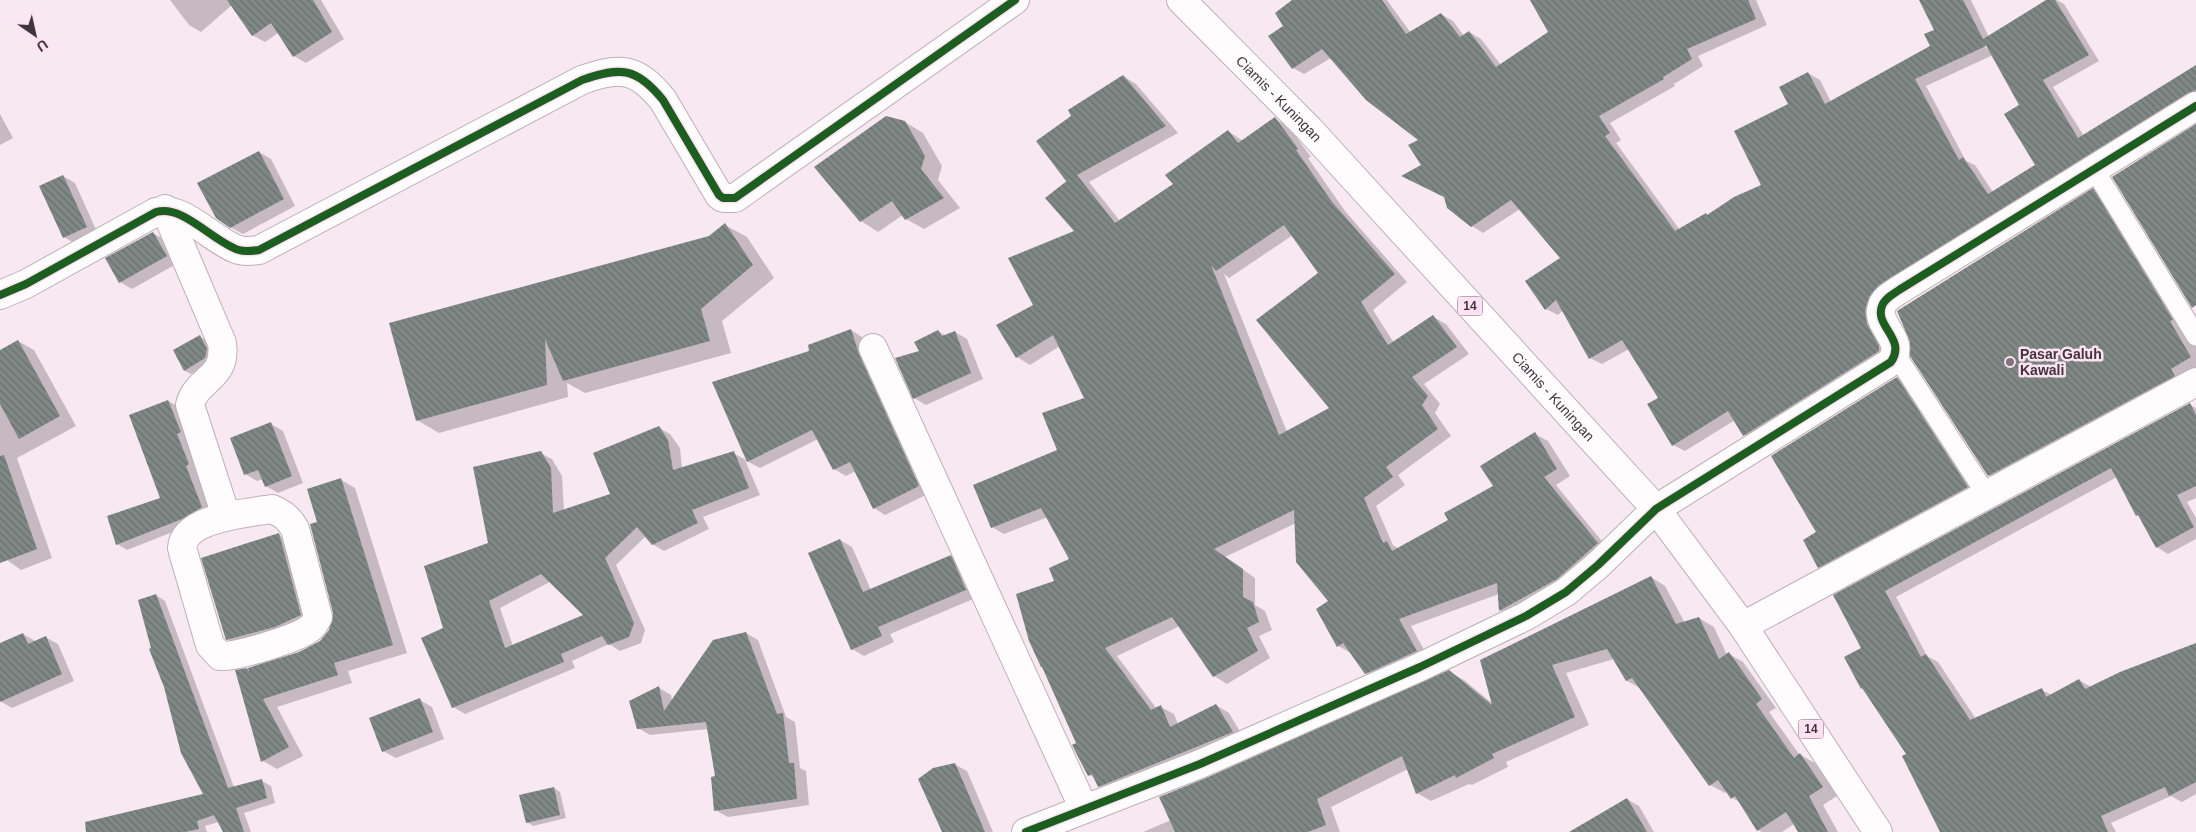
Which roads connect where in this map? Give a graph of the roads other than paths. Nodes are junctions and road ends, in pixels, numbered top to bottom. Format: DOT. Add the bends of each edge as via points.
graph roads {
  1 [pos="1015,0"];
  2 [pos="1181,0"];
  3 [pos="2196,106"];
  4 [pos="2094,169"];
  5 [pos="165,210"];
  6 [pos="0,295"];
  7 [pos="2196,336"];
  8 [pos="873,348"];
  9 [pos="1896,354"];
  10 [pos="2196,382"];
  11 [pos="1986,494"];
  12 [pos="1656,509"];
  13 [pos="226,516"];
  14 [pos="1744,626"];
  15 [pos="1084,810"];
  16 [pos="1026,832"];
  17 [pos="1878,832"];
  1 -- 5 [label="main road" via="735,198 723,198 719,194 652,87 642,77 614,70 582,80 258,250 238,250 180,215"];
  2 -- 12 [label="main road, Ciamis - Kuningan / 14" via="1310,130"];
  3 -- 4 [label="main road"];
  4 -- 7 [label="lane"];
  4 -- 9 [label="main road" via="1885,300 1881,318 1896,346"];
  5 -- 6 [label="main road"];
  5 -- 13 [label="main road" via="224,353 216,373 193,396 190,405"];
  8 -- 15 [label="main road"];
  9 -- 11 [label="lane"];
  9 -- 12 [label="main road" via="1882,369"];
  10 -- 11 [label="main road"];
  11 -- 14 [label="main road"];
  12 -- 14 [label="main road, Ciamis - Kuningan / 14"];
  12 -- 15 [label="main road" via="1566,592 1526,616 1420,667 1200,764"];
  13 -- 13 [label="main road" via="191,530 182,542 213,650 220,656 236,655 310,629 318,616 290,520 272,509"];
  14 -- 17 [label="main road, Ciamis - Kuningan / 14"];
  15 -- 16 [label="main road"];
}
